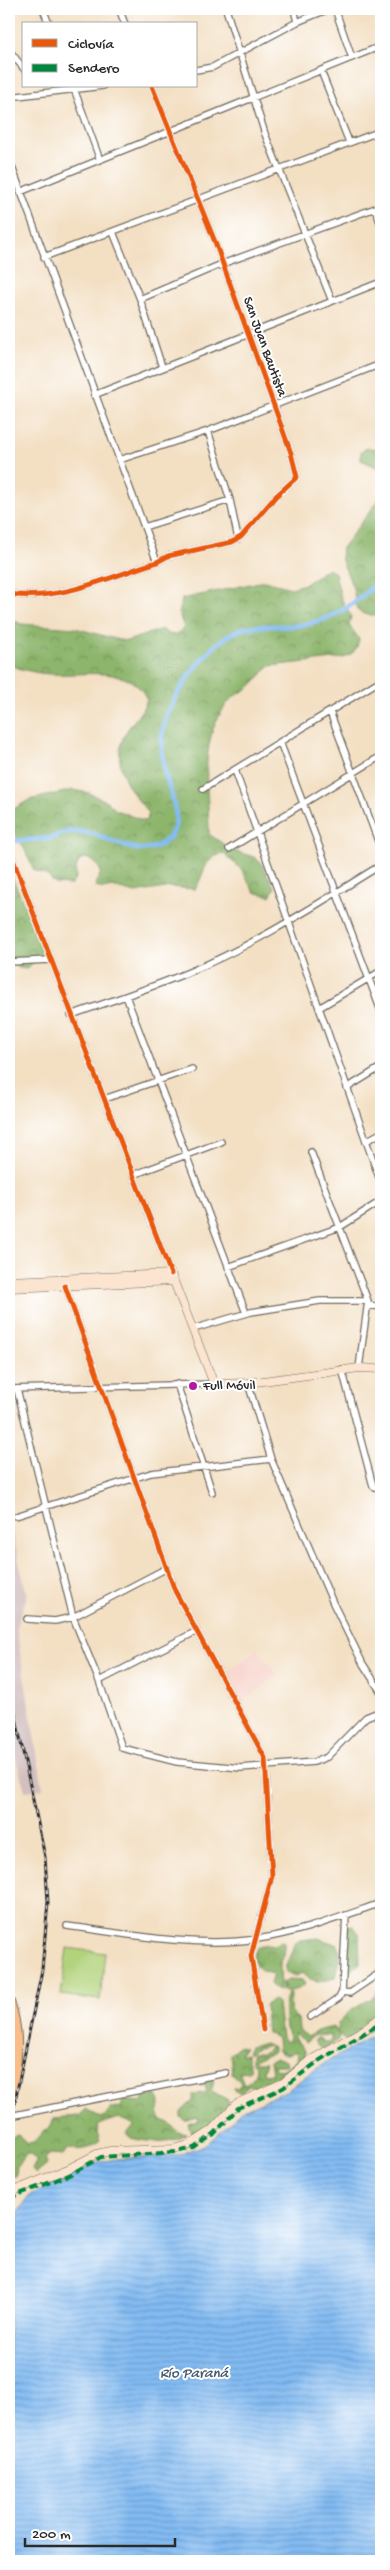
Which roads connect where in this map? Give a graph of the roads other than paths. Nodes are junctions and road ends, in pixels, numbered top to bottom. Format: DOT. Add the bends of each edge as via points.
graph roads {
  1 [pos="43,9"];
  2 [pos="119,9"];
  3 [pos="226,9"];
  4 [pos="294,9"];
  5 [pos="329,9"];
  6 [pos="335,9"];
  7 [pos="48,22"];
  8 [pos="124,22"];
  9 [pos="297,22"];
  10 [pos="381,46"];
  11 [pos="9,50"];
  12 [pos="239,54"];
  13 [pos="352,58"];
  14 [pos="22,67"];
  15 [pos="198,70"];
  16 [pos="321,70"];
  17 [pos="45,88"];
  18 [pos="153,88"];
  19 [pos="74,89"];
  20 [pos="47,93"];
  21 [pos="9,98"];
  22 [pos="253,98"];
  23 [pos="170,130"];
  24 [pos="381,131"];
  25 [pos="349,142"];
  26 [pos="9,159"];
  27 [pos="100,160"];
  28 [pos="279,169"];
  29 [pos="20,192"];
  30 [pos="197,199"];
  31 [pos="378,207"];
  32 [pos="381,225"];
  33 [pos="112,232"];
  34 [pos="304,235"];
  35 [pos="44,257"];
  36 [pos="222,264"];
  37 [pos="381,282"];
  38 [pos="140,299"];
  39 [pos="332,300"];
  40 [pos="246,334"];
  41 [pos="381,364"];
  42 [pos="162,367"];
  43 [pos="94,395"];
  44 [pos="273,407"];
  45 [pos="208,431"];
  46 [pos="119,460"];
  47 [pos="230,500"];
  48 [pos="144,527"];
  49 [pos="238,539"];
  50 [pos="156,562"];
  51 [pos="9,594"];
  52 [pos="381,680"];
  53 [pos="330,712"];
  54 [pos="280,742"];
  55 [pos="381,756"];
  56 [pos="235,770"];
  57 [pos="354,774"];
  58 [pos="204,789"];
  59 [pos="302,804"];
  60 [pos="256,832"];
  61 [pos="9,849"];
  62 [pos="229,849"];
  63 [pos="381,849"];
  64 [pos="381,864"];
  65 [pos="336,892"];
  66 [pos="288,922"];
  67 [pos="50,960"];
  68 [pos="9,962"];
  69 [pos="381,971"];
  70 [pos="369,979"];
  71 [pos="126,996"];
  72 [pos="319,1008"];
  73 [pos="381,1011"];
  74 [pos="71,1016"];
  75 [pos="381,1066"];
  76 [pos="192,1069"];
  77 [pos="158,1081"];
  78 [pos="348,1088"];
  79 [pos="104,1099"];
  80 [pos="381,1133"];
  81 [pos="366,1141"];
  82 [pos="220,1142"];
  83 [pos="311,1152"];
  84 [pos="186,1155"];
  85 [pos="133,1175"];
  86 [pos="381,1183"];
  87 [pos="381,1201"];
  88 [pos="340,1227"];
  89 [pos="228,1267"];
  90 [pos="172,1278"];
  91 [pos="9,1281"];
  92 [pos="65,1286"];
  93 [pos="9,1288"];
  94 [pos="368,1302"];
  95 [pos="381,1307"];
  96 [pos="246,1314"];
  97 [pos="193,1329"];
  98 [pos="359,1368"];
  99 [pos="342,1369"];
  100 [pos="381,1369"];
  101 [pos="248,1383"];
  102 [pos="177,1384"];
  103 [pos="214,1384"];
  104 [pos="102,1387"];
  105 [pos="9,1389"];
  106 [pos="17,1389"];
  107 [pos="271,1459"];
  108 [pos="204,1467"];
  109 [pos="133,1478"];
  110 [pos="381,1490"];
  111 [pos="212,1492"];
  112 [pos="46,1508"];
  113 [pos="16,1516"];
  114 [pos="167,1568"];
  115 [pos="73,1617"];
  116 [pos="27,1619"];
  117 [pos="197,1631"];
  118 [pos="99,1681"];
  119 [pos="381,1692"];
  120 [pos="381,1711"];
  121 [pos="266,1767"];
  122 [pos="381,1903"];
  123 [pos="346,1915"];
  124 [pos="67,1926"];
  125 [pos="254,1939"];
  126 [pos="381,1972"];
  127 [pos="342,1992"];
  128 [pos="9,2002"];
  129 [pos="310,2017"];
  130 [pos="381,2017"];
  131 [pos="263,2030"];
  132 [pos="226,2073"];
  133 [pos="9,2103"];
  134 [pos="15,2115"];
  135 [pos="9,2193"];
  1 -- 7 [label="street"];
  2 -- 8 [label="street"];
  3 -- 12 [label="street"];
  4 -- 9 [label="street"];
  5 -- 9 [label="street"];
  6 -- 13 [label="street"];
  9 -- 12 [label="street"];
  10 -- 13 [label="street"];
  11 -- 14 [label="street"];
  12 -- 15 [label="street" via="213,67"];
  12 -- 22 [label="street"];
  13 -- 16 [label="street"];
  16 -- 22 [label="street"];
  16 -- 25 [label="street"];
  17 -- 20 [label="street"];
  18 -- 23 [label="street, San Juan Bautista"];
  19 -- 20 [label="street"];
  19 -- 27 [label="street"];
  20 -- 21 [label="street"];
  22 -- 23 [label="street"];
  22 -- 28 [label="street"];
  23 -- 27 [label="street"];
  23 -- 30 [label="street, San Juan Bautista"];
  24 -- 25 [label="street"];
  25 -- 28 [label="street"];
  26 -- 29 [label="street"];
  27 -- 29 [label="street"];
  28 -- 30 [label="street"];
  28 -- 34 [label="street"];
  29 -- 35 [label="street"];
  30 -- 33 [label="street"];
  30 -- 36 [label="street, San Juan Bautista"];
  31 -- 32 [label="street"];
  31 -- 34 [label="street"];
  33 -- 35 [label="street"];
  33 -- 38 [label="street"];
  34 -- 36 [label="street"];
  34 -- 39 [label="street"];
  35 -- 43 [label="street"];
  36 -- 38 [label="street"];
  36 -- 40 [label="street, San Juan Bautista"];
  37 -- 39 [label="street"];
  38 -- 42 [label="street"];
  39 -- 40 [label="street"];
  40 -- 42 [label="street"];
  40 -- 44 [label="street, San Juan Bautista"];
  41 -- 44 [label="street"];
  42 -- 43 [label="street"];
  43 -- 46 [label="street"];
  44 -- 45 [label="street"];
  44 -- 49 [label="street, San Juan Bautista" via="297,477"];
  45 -- 46 [label="street"];
  45 -- 47 [label="street"];
  46 -- 48 [label="street"];
  47 -- 48 [label="street"];
  47 -- 49 [label="street"];
  48 -- 50 [label="street"];
  49 -- 50 [label="street" via="168,556"];
  50 -- 51 [label="street" via="51,594"];
  52 -- 53 [label="street"];
  53 -- 54 [label="street"];
  53 -- 57 [label="street"];
  54 -- 56 [label="street"];
  54 -- 59 [label="street"];
  55 -- 57 [label="street"];
  56 -- 58 [label="street"];
  56 -- 60 [label="street"];
  57 -- 59 [label="street"];
  57 -- 63 [label="street"];
  59 -- 60 [label="street"];
  59 -- 65 [label="street"];
  60 -- 62 [label="street"];
  60 -- 66 [label="street"];
  61 -- 67 [label="street"];
  64 -- 65 [label="street"];
  65 -- 66 [label="street"];
  65 -- 70 [label="street"];
  66 -- 71 [label="street" via="190,972"];
  66 -- 72 [label="street"];
  67 -- 68 [label="street"];
  67 -- 74 [label="street"];
  69 -- 70 [label="street"];
  70 -- 72 [label="street"];
  70 -- 73 [label="street"];
  71 -- 74 [label="street"];
  71 -- 77 [label="street"];
  72 -- 78 [label="street"];
  74 -- 79 [label="street"];
  75 -- 78 [label="street"];
  76 -- 77 [label="street"];
  77 -- 79 [label="street"];
  77 -- 84 [label="street"];
  78 -- 81 [label="street"];
  79 -- 85 [label="street"];
  80 -- 81 [label="street"];
  81 -- 86 [label="street"];
  82 -- 84 [label="street"];
  83 -- 88 [label="street"];
  84 -- 85 [label="street"];
  84 -- 89 [label="street"];
  85 -- 90 [label="street"];
  87 -- 88 [label="street"];
  88 -- 89 [label="street"];
  88 -- 94 [label="street"];
  89 -- 96 [label="street"];
  90 -- 91 [label="main road"];
  90 -- 92 [label="main road"];
  90 -- 97 [label="main road"];
  92 -- 93 [label="main road"];
  92 -- 104 [label="street"];
  94 -- 95 [label="street" via="368,1305"];
  94 -- 96 [label="street" via="320,1301"];
  94 -- 98 [label="street"];
  96 -- 97 [label="street"];
  97 -- 103 [label="main road"];
  98 -- 99 [label="main road"];
  98 -- 100 [label="main road"];
  99 -- 101 [label="main road"];
  99 -- 110 [label="street" via="373,1486"];
  101 -- 103 [label="main road"];
  101 -- 107 [label="street"];
  102 -- 103 [label="street"];
  102 -- 104 [label="street"];
  102 -- 108 [label="street"];
  104 -- 106 [label="street"];
  104 -- 109 [label="street"];
  105 -- 106 [label="street"];
  106 -- 112 [label="street"];
  107 -- 108 [label="street"];
  107 -- 119 [label="street" via="333,1603 363,1664"];
  108 -- 109 [label="street"];
  108 -- 111 [label="street"];
  109 -- 112 [label="street"];
  109 -- 114 [label="street"];
  112 -- 113 [label="street"];
  112 -- 115 [label="street"];
  114 -- 115 [label="street"];
  114 -- 117 [label="street" via="175,1591"];
  115 -- 116 [label="street" via="55,1621"];
  115 -- 118 [label="street"];
  117 -- 118 [label="street"];
  117 -- 121 [label="street" via="266,1758"];
  118 -- 121 [label="street" via="122,1748 177,1762"];
  120 -- 121 [label="street" via="356,1725 327,1757 314,1762"];
  121 -- 125 [label="street" via="272,1876"];
  122 -- 123 [label="street"];
  123 -- 125 [label="street" via="289,1933"];
  123 -- 127 [label="street"];
  124 -- 125 [label="street" via="196,1942"];
  125 -- 131 [label="street" via="251,1956"];
  126 -- 127 [label="street" via="350,1993"];
  127 -- 129 [label="street" via="339,1998"];
  128 -- 133 [label="highway" via="16,2039"];
  130 -- 135 [label="main road" via="310,2061 283,2083 236,2104 210,2131 190,2144 173,2149 104,2152"];
  132 -- 134 [label="street"];
}
